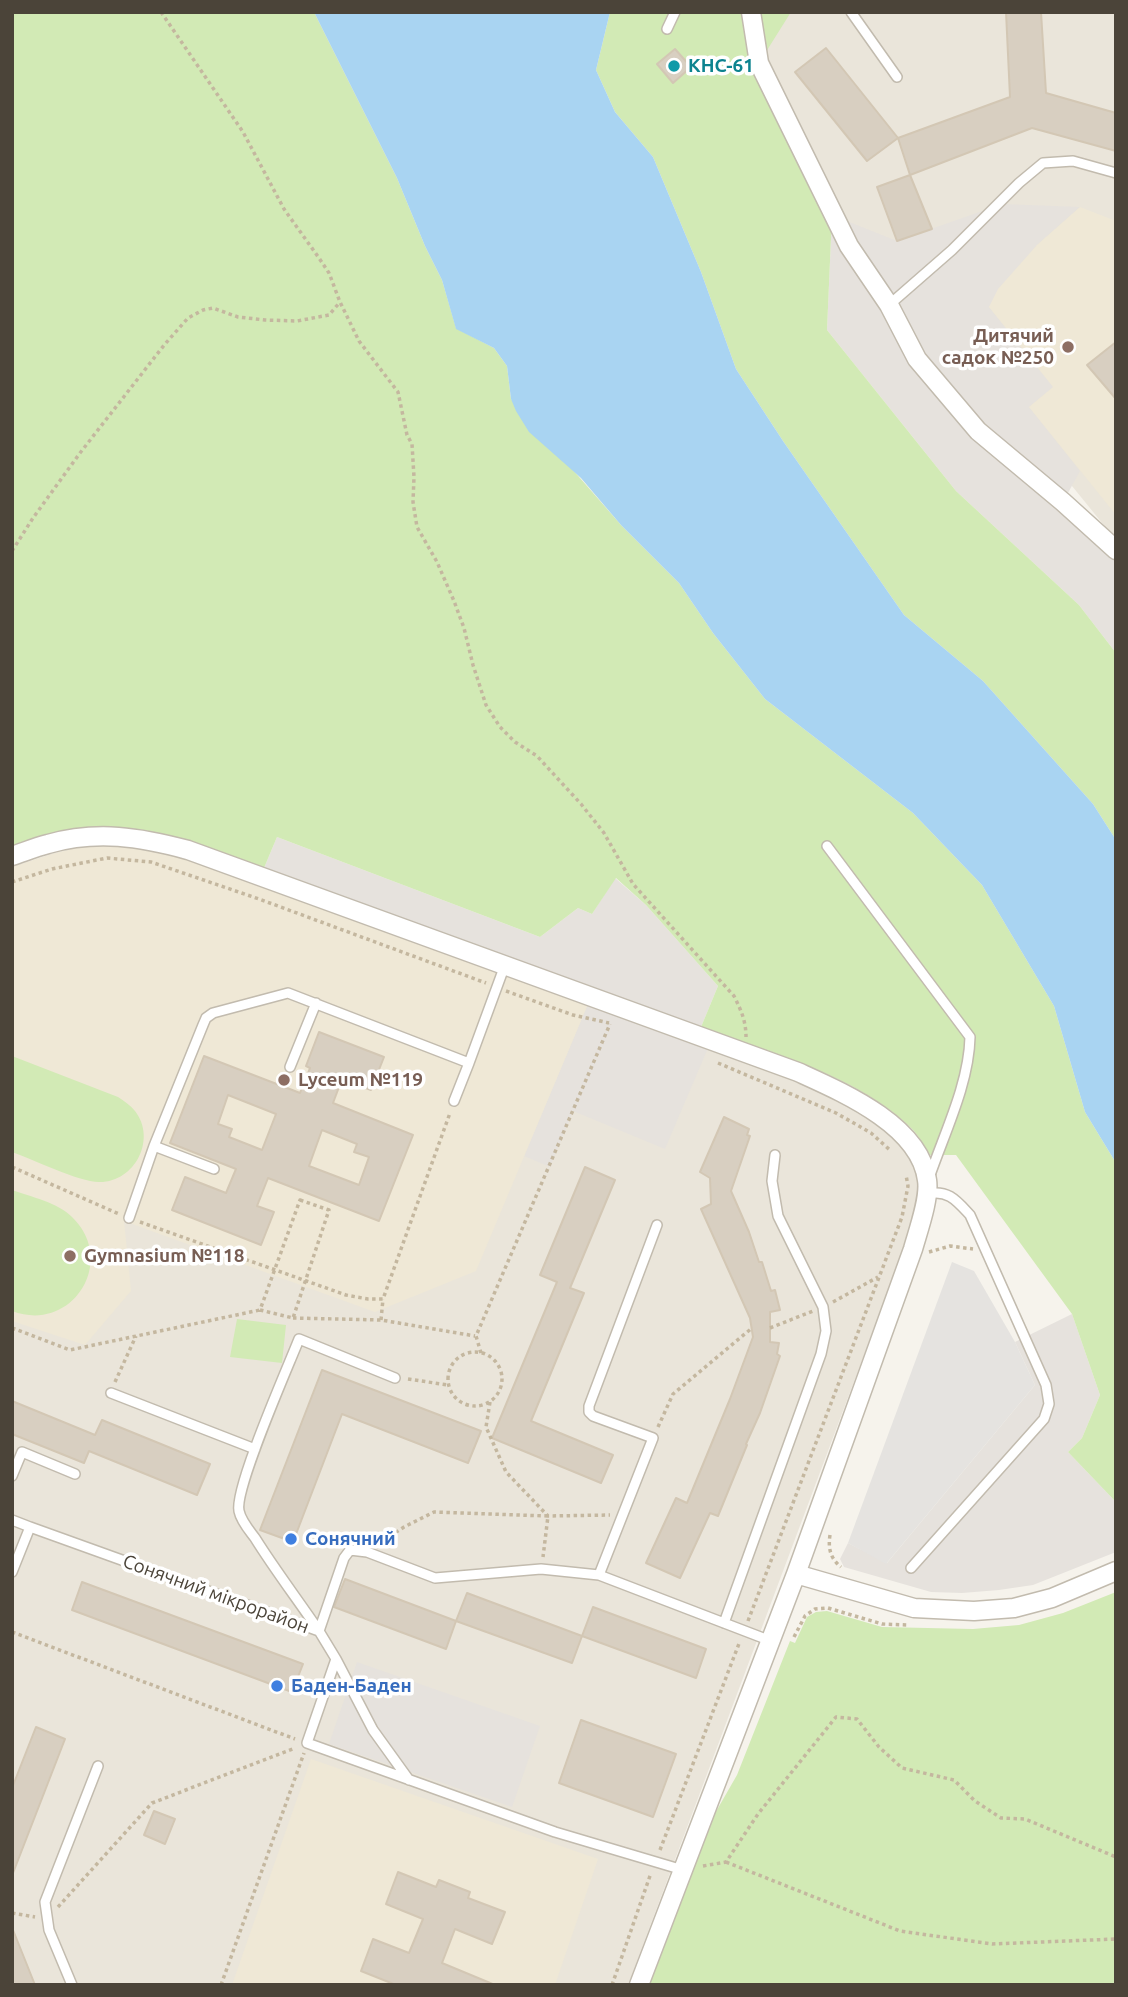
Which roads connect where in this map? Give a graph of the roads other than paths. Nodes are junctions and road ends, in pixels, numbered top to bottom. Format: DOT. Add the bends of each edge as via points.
graph roads {
  1 [pos="675,12"];
  2 [pos="751,12"];
  3 [pos="851,12"];
  4 [pos="667,29"];
  5 [pos="897,77"];
  6 [pos="1116,173"];
  7 [pos="890,305"];
  8 [pos="1116,550"];
  9 [pos="827,846"];
  10 [pos="12,856"];
  11 [pos="505,965"];
  12 [pos="316,1003"];
  13 [pos="469,1063"];
  14 [pos="290,1067"];
  15 [pos="454,1101"];
  16 [pos="154,1146"];
  17 [pos="775,1155"];
  18 [pos="214,1169"];
  19 [pos="927,1188"];
  20 [pos="129,1218"];
  21 [pos="657,1225"];
  22 [pos="395,1378"];
  23 [pos="111,1393"];
  24 [pos="255,1449"];
  25 [pos="75,1474"];
  26 [pos="12,1476"];
  27 [pos="12,1520"];
  28 [pos="30,1527"];
  29 [pos="911,1568"];
  30 [pos="1116,1571"];
  31 [pos="12,1572"];
  32 [pos="796,1574"];
  33 [pos="599,1575"];
  34 [pos="724,1623"];
  35 [pos="319,1631"];
  36 [pos="771,1641"];
  37 [pos="336,1659"];
  38 [pos="98,1766"];
  39 [pos="409,1780"];
  40 [pos="683,1870"];
  41 [pos="72,1985"];
  42 [pos="639,1985"];
  1 -- 4 [label="lane"];
  2 -- 7 [label="street" via="759,63 849,246"];
  3 -- 5 [label="lane"];
  6 -- 7 [label="lane" via="1073,161 1042,163"];
  7 -- 8 [label="street" via="917,359 978,431"];
  9 -- 19 [label="lane" via="970,1037 964,1079"];
  10 -- 11 [label="street" via="82,838 149,839"];
  11 -- 13 [label="lane"];
  11 -- 19 [label="street" via="798,1072 848,1095 878,1113 907,1139 921,1160"];
  12 -- 13 [label="lane"];
  12 -- 14 [label="lane"];
  12 -- 16 [label="lane" via="288,993 206,1018"];
  13 -- 15 [label="lane"];
  16 -- 18 [label="lane"];
  16 -- 20 [label="lane"];
  17 -- 34 [label="lane" via="772,1181 778,1216 823,1307 826,1331"];
  19 -- 29 [label="lane" via="953,1196 970,1215 1046,1385 1049,1404 1044,1419"];
  19 -- 32 [label="street" via="913,1249"];
  21 -- 33 [label="lane" via="589,1406 593,1416 653,1438"];
  22 -- 24 [label="lane, Сонячний мікрорайон" via="299,1339"];
  23 -- 24 [label="lane"];
  24 -- 35 [label="lane, Сонячний мікрорайон" via="238,1510"];
  25 -- 26 [label="lane" via="22,1452"];
  27 -- 28 [label="lane, Сонячний мікрорайон"];
  28 -- 31 [label="lane"];
  28 -- 35 [label="lane, Сонячний мікрорайон"];
  30 -- 32 [label="street" via="1052,1598 1014,1608 974,1611 914,1608"];
  32 -- 36 [label="street"];
  33 -- 34 [label="lane"];
  33 -- 35 [label="lane" via="541,1569 435,1578 350,1550"];
  34 -- 36 [label="lane"];
  35 -- 37 [label="lane"];
  36 -- 40 [label="street"];
  37 -- 39 [label="lane" via="373,1730"];
  37 -- 39 [label="lane" via="307,1743"];
  38 -- 41 [label="lane" via="45,1902"];
  39 -- 40 [label="lane" via="555,1832"];
  40 -- 42 [label="street"];
}
